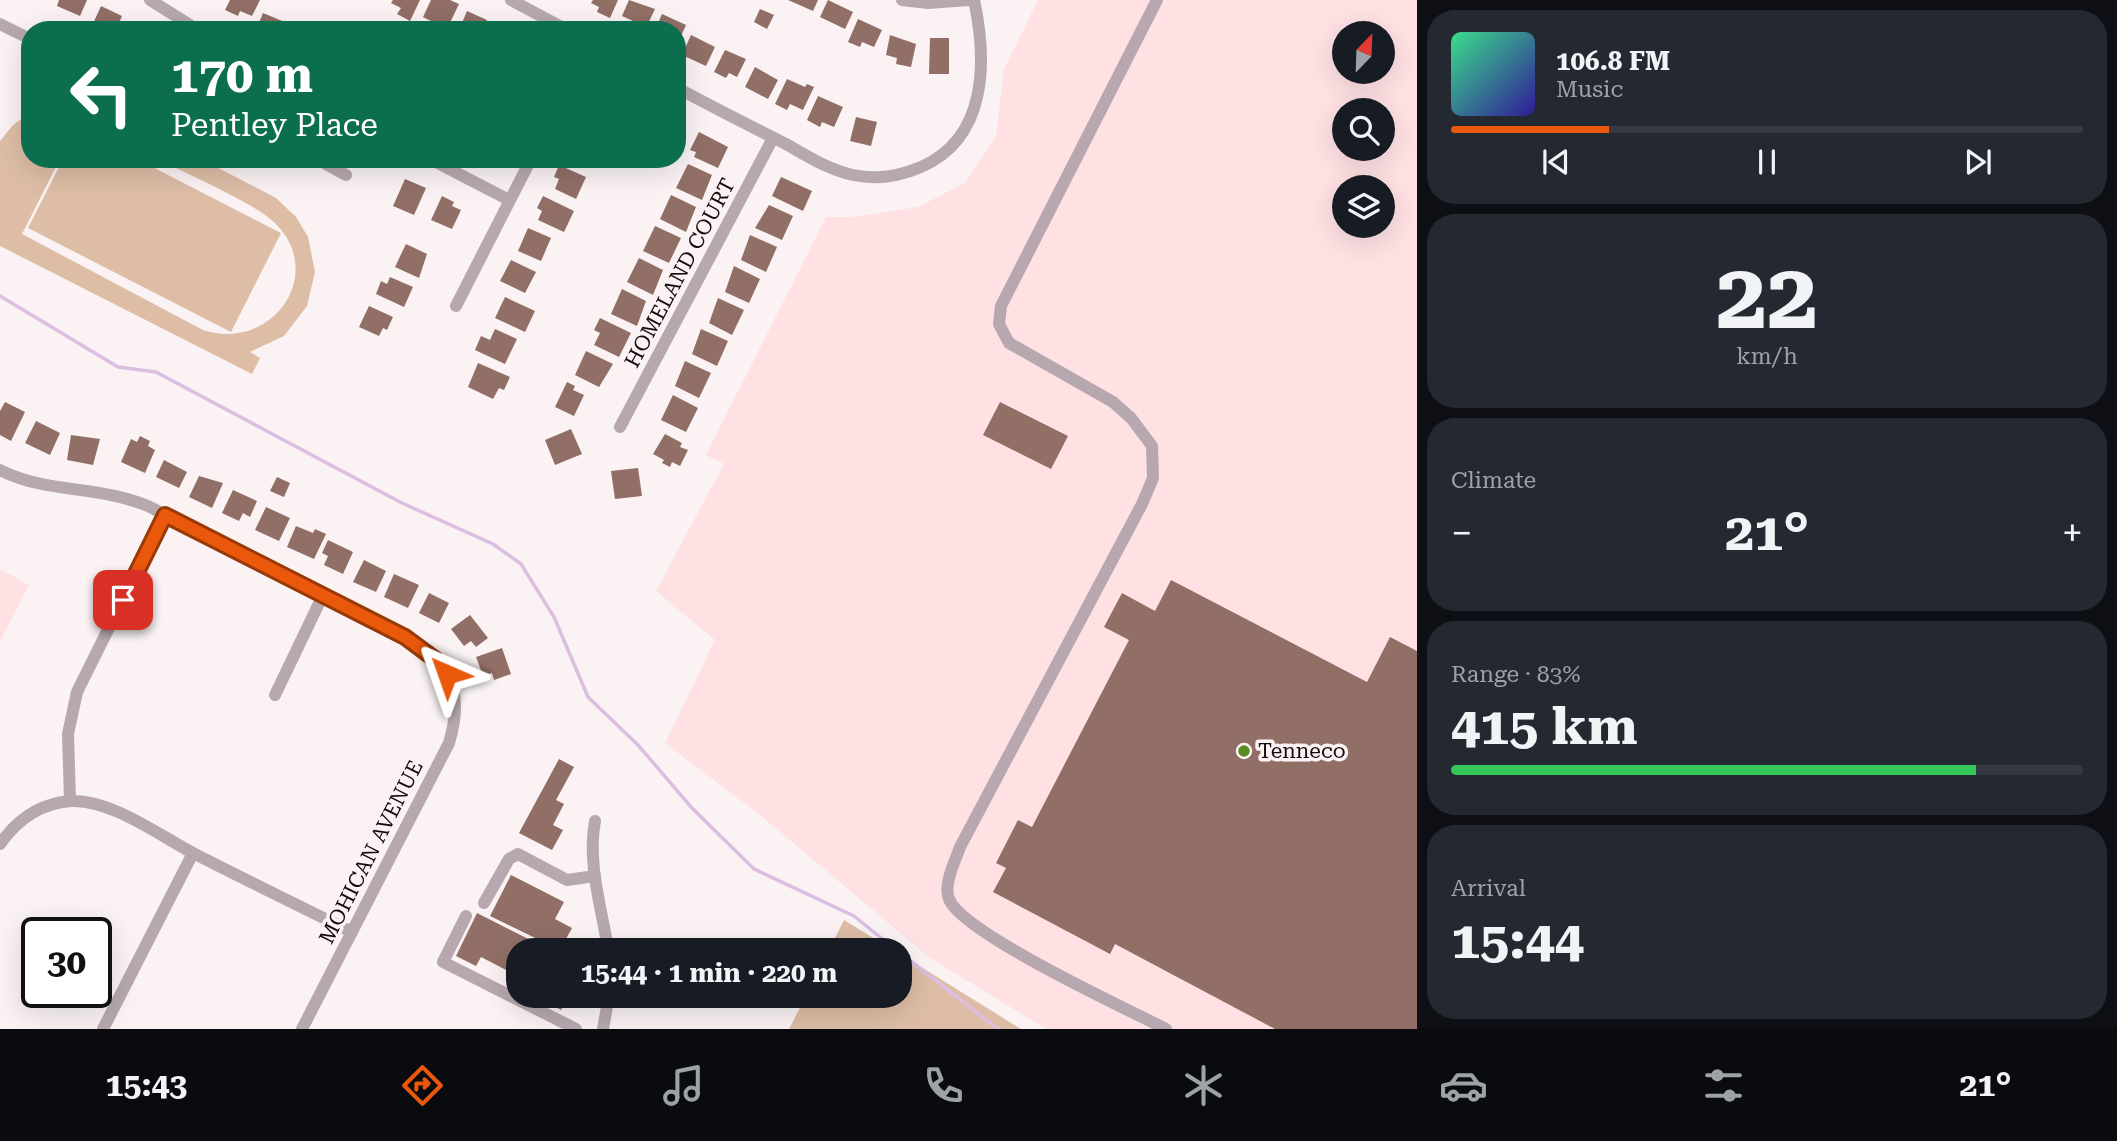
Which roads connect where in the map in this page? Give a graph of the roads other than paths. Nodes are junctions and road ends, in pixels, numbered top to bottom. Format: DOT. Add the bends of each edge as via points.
graph roads {
  1 [pos="150,0"];
  2 [pos="511,0"];
  3 [pos="902,0"];
  4 [pos="972,0"];
  5 [pos="1157,0"];
  6 [pos="184,21"];
  7 [pos="550,21"];
  8 [pos="0,24"];
  9 [pos="21,34"];
  10 [pos="686,93"];
  11 [pos="774,138"];
  12 [pos="334,168"];
  13 [pos="447,168"];
  14 [pos="526,168"];
  15 [pos="346,174"];
  16 [pos="509,200"];
  17 [pos="456,306"];
  18 [pos="620,427"];
  19 [pos="0,470"];
  20 [pos="165,515"];
  21 [pos="323,595"];
  22 [pos="275,695"];
  23 [pos="70,801"];
  24 [pos="595,821"];
  25 [pos="0,844"];
  26 [pos="193,853"];
  27 [pos="595,876"];
  28 [pos="484,903"];
  29 [pos="466,916"];
  30 [pos="352,932"];
  31 [pos="606,938"];
  32 [pos="607,1008"];
  33 [pos="103,1029"];
  34 [pos="302,1029"];
  35 [pos="576,1029"];
  36 [pos="603,1029"];
  37 [pos="1166,1029"];
  1 -- 6 [label="street"];
  2 -- 7 [label="street"];
  3 -- 4 [label="street"];
  4 -- 11 [label="street" via="981,33 981,81 968,124 942,155 892,176 864,176 832,168"];
  5 -- 37 [label="street" via="1001,306 999,324 1009,343 1112,402 1131,418 1152,446 1153,478 960,847 949,878 948,898 960,915 990,938"];
  8 -- 9 [label="street"];
  10 -- 11 [label="street"];
  11 -- 18 [label="street, HOMELAND COURT"];
  12 -- 15 [label="street"];
  13 -- 16 [label="street"];
  14 -- 16 [label="street"];
  16 -- 17 [label="street"];
  19 -- 20 [label="street" via="35,483 127,497"];
  20 -- 21 [label="street"];
  20 -- 23 [label="street" via="77,692 68,734"];
  21 -- 22 [label="street"];
  21 -- 30 [label="street, MOHICAN AVENUE" via="425,650 447,674 457,706 449,743"];
  23 -- 25 [label="street" via="21,820"];
  23 -- 26 [label="street" via="102,806"];
  24 -- 27 [label="street"];
  26 -- 30 [label="street"];
  26 -- 33 [label="street"];
  27 -- 28 [label="street" via="567,880 518,854 509,859"];
  27 -- 31 [label="street"];
  29 -- 35 [label="street" via="443,962"];
  30 -- 34 [label="street, MOHICAN AVENUE"];
  32 -- 36 [label="street"];
}
